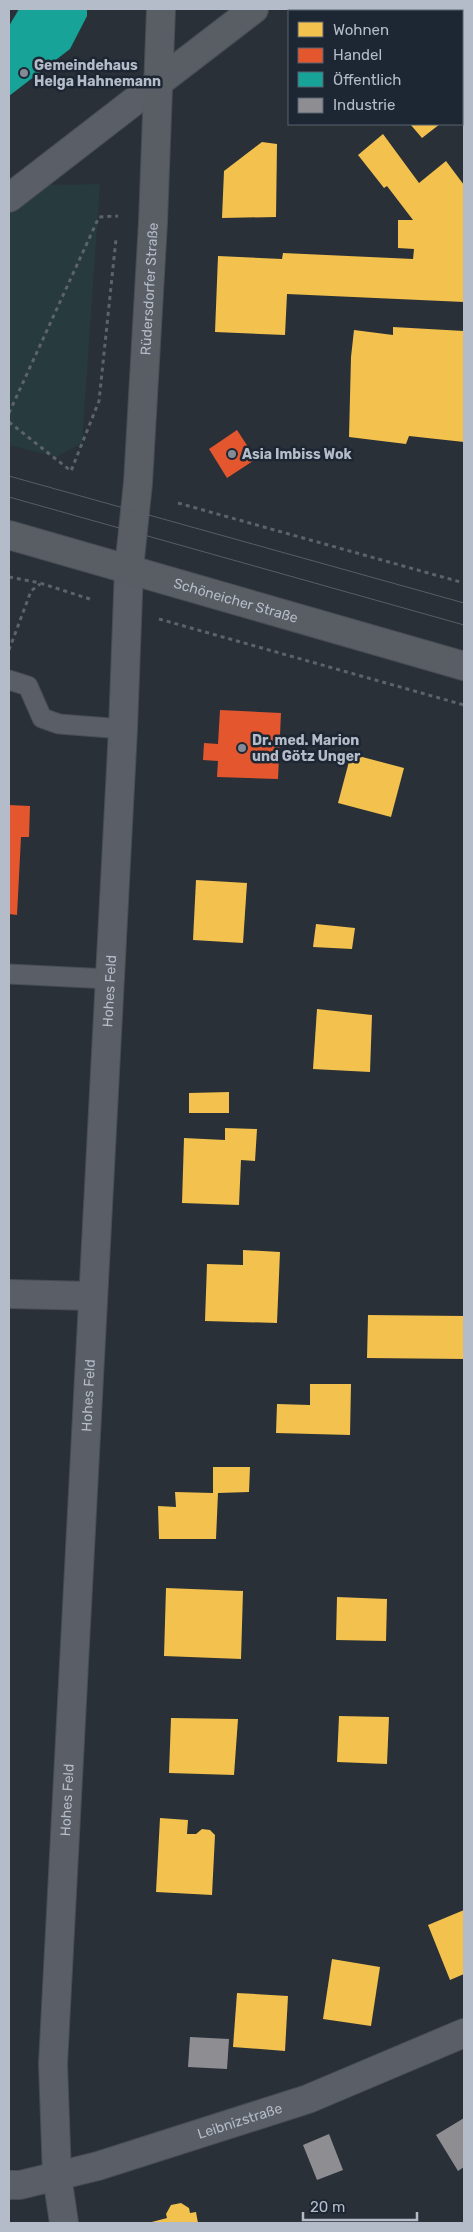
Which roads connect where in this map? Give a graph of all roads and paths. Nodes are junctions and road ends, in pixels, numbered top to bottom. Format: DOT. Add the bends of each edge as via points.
graph roads {
  1 [pos="161,9"];
  2 [pos="254,9"];
  3 [pos="159,82"];
  4 [pos="9,198"];
  5 [pos="119,206"];
  6 [pos="118,216"];
  7 [pos="117,226"];
  8 [pos="116,235"];
  9 [pos="9,413"];
  10 [pos="9,422"];
  11 [pos="178,503"];
  12 [pos="9,535"];
  13 [pos="129,568"];
  14 [pos="9,576"];
  15 [pos="40,583"];
  16 [pos="464,583"];
  17 [pos="127,610"];
  18 [pos="9,650"];
  19 [pos="464,666"];
  20 [pos="9,680"];
  21 [pos="464,705"];
  22 [pos="123,729"];
  23 [pos="9,974"];
  24 [pos="109,979"];
  25 [pos="9,1294"];
  26 [pos="93,1296"];
  27 [pos="464,2033"];
  28 [pos="57,2176"];
  29 [pos="9,2184"];
  30 [pos="64,2223"];
  1 -- 3 [label="street, Rüdersdorfer Straße"];
  2 -- 3 [label="street"];
  3 -- 4 [label="street"];
  3 -- 13 [label="street, Rüdersdorfer Straße" via="137,510"];
  5 -- 6 [label="path"];
  6 -- 7 [label="path"];
  6 -- 9 [label="path" via="99,217"];
  8 -- 10 [label="path" via="99,401 71,471"];
  11 -- 16 [label="path"];
  12 -- 13 [label="street, Schöneicher Straße"];
  13 -- 17 [label="street, Hohes Feld"];
  13 -- 19 [label="street, Schöneicher Straße"];
  14 -- 15 [label="path"];
  15 -- 17 [label="path"];
  15 -- 18 [label="path" via="31,590"];
  17 -- 21 [label="path"];
  17 -- 22 [label="street, Hohes Feld"];
  20 -- 22 [label="lane" via="28,686 42,718 59,724"];
  22 -- 24 [label="street, Hohes Feld"];
  23 -- 24 [label="lane"];
  24 -- 26 [label="street, Hohes Feld"];
  25 -- 26 [label="street"];
  26 -- 28 [label="street, Hohes Feld" via="53,2064"];
  27 -- 28 [label="street, Leibnizstraße" via="308,2099"];
  28 -- 29 [label="street, Leibnizstraße" via="20,2185"];
  28 -- 30 [label="street, Hohes Feld"];
}
